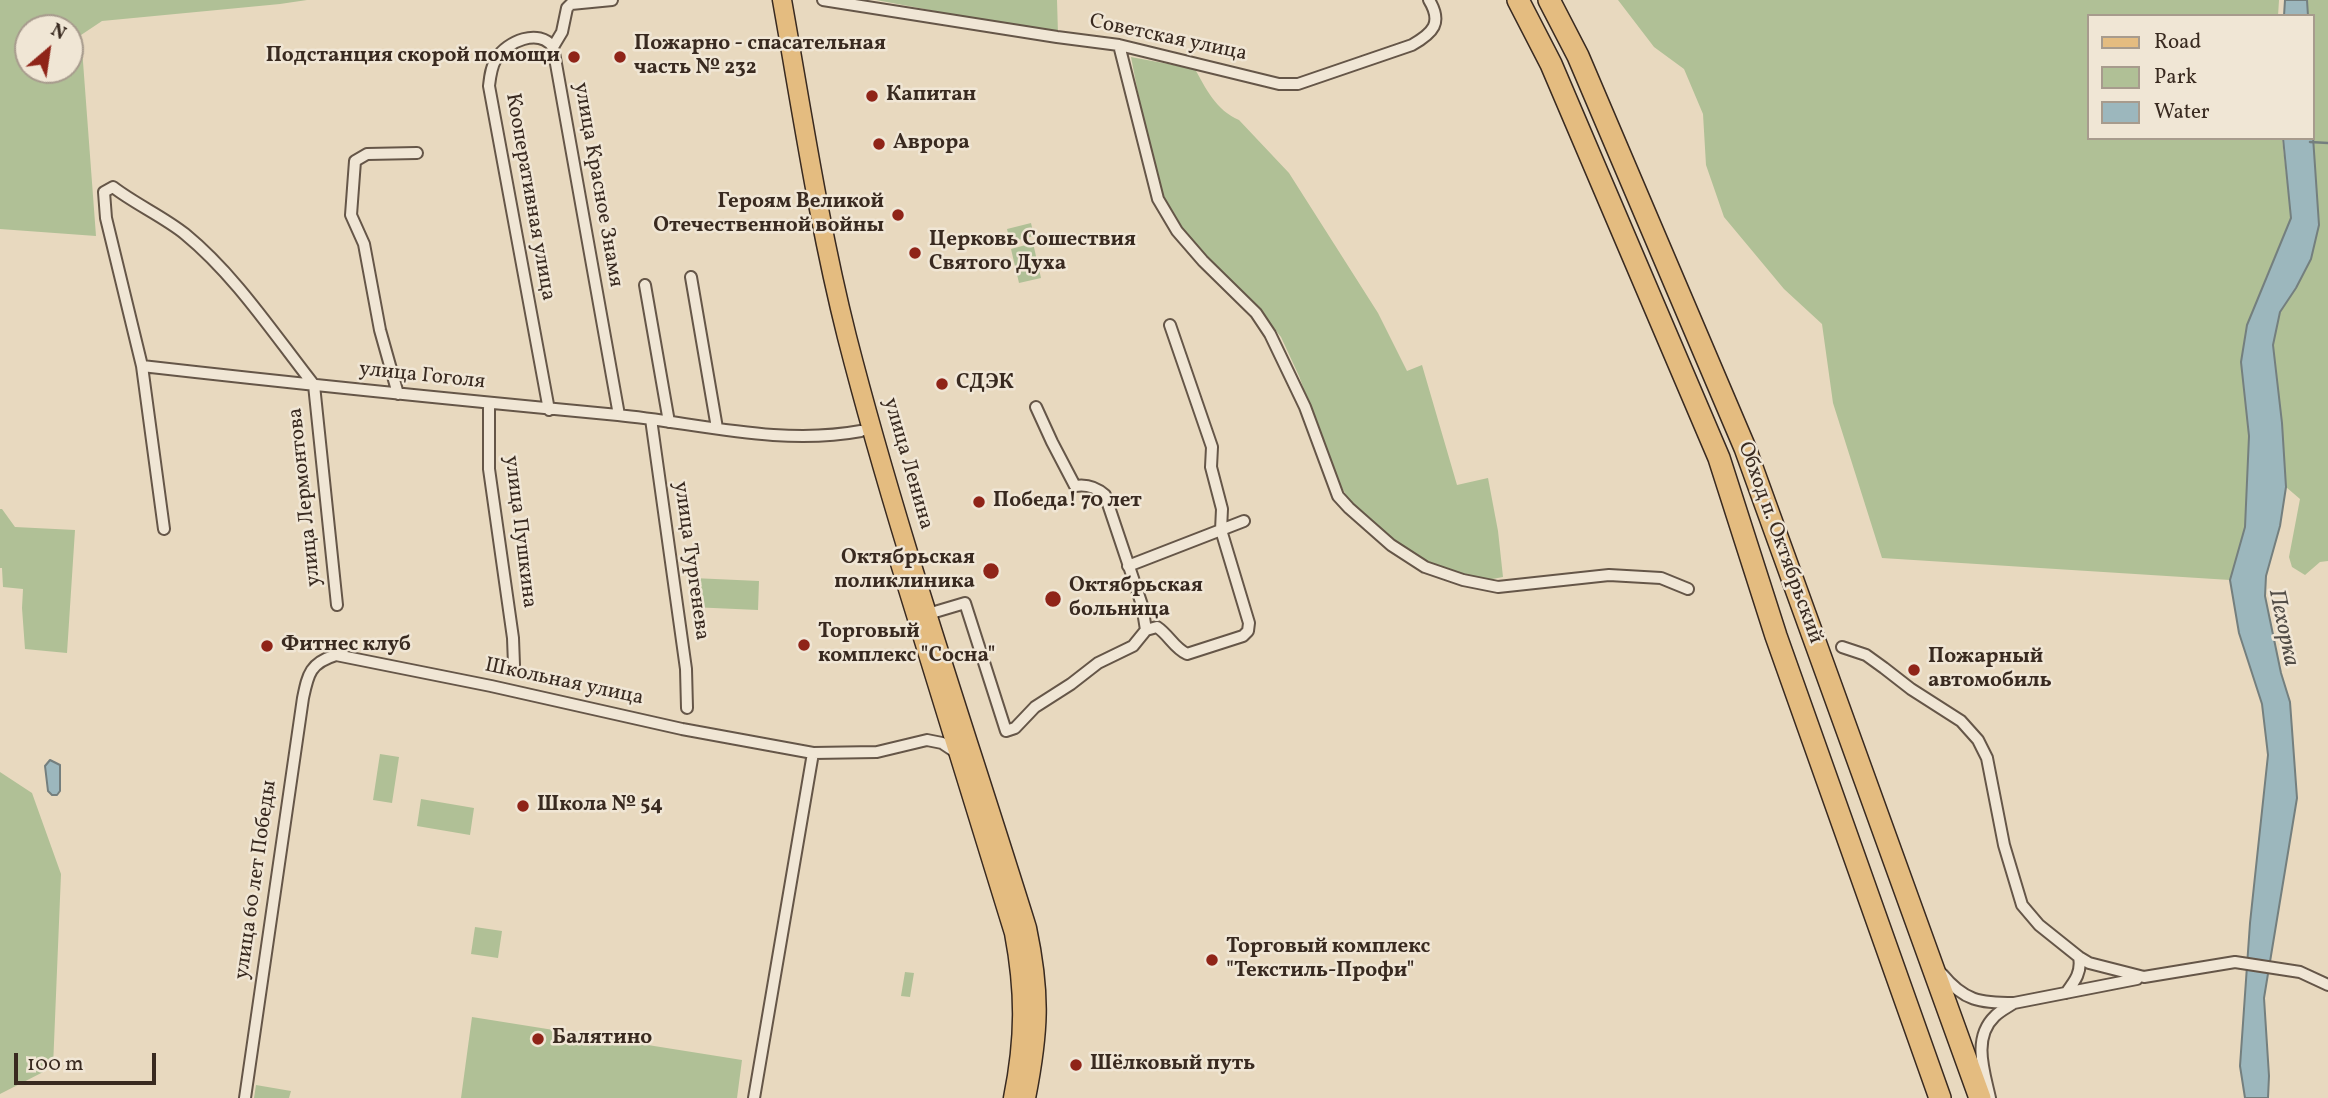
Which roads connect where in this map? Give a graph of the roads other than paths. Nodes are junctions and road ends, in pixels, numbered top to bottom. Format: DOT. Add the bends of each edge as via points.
graph roads {
  1 [pos="612,0"];
  2 [pos="770,0"];
  3 [pos="782,0"];
  4 [pos="823,0"];
  5 [pos="1429,0"];
  6 [pos="1518,0"];
  7 [pos="1549,0"];
  8 [pos="1119,45"];
  9 [pos="553,47"];
  10 [pos="417,153"];
  11 [pos="691,277"];
  12 [pos="645,285"];
  13 [pos="1170,325"];
  14 [pos="142,366"];
  15 [pos="314,385"];
  16 [pos="398,394"];
  17 [pos="489,403"];
  18 [pos="1036,407"];
  19 [pos="549,410"];
  20 [pos="619,415"];
  21 [pos="650,419"];
  22 [pos="669,422"];
  23 [pos="717,428"];
  24 [pos="861,430"];
  25 [pos="1244,520"];
  26 [pos="164,529"];
  27 [pos="1221,530"];
  28 [pos="1129,565"];
  29 [pos="1688,589"];
  30 [pos="337,605"];
  31 [pos="928,614"];
  32 [pos="1146,630"];
  33 [pos="1842,647"];
  34 [pos="514,665"];
  35 [pos="312,670"];
  36 [pos="687,708"];
  37 [pos="946,714"];
  38 [pos="927,740"];
  39 [pos="813,753"];
  40 [pos="959,754"];
  41 [pos="1927,957"];
  42 [pos="2079,957"];
  43 [pos="2090,963"];
  44 [pos="2144,977"];
  45 [pos="2328,985"];
  46 [pos="2097,986"];
  47 [pos="2066,993"];
  48 [pos="2014,1003"];
  49 [pos="245,1098"];
  50 [pos="754,1098"];
  51 [pos="1013,1098"];
  52 [pos="1026,1098"];
  53 [pos="1940,1098"];
  54 [pos="1980,1098"];
  55 [pos="1990,1098"];
  1 -- 9 [label="street" via="567,8"];
  2 -- 24 [label="main road, улица Ленина" via="819,261"];
  3 -- 31 [label="main road, улица Ленина" via="847,336"];
  4 -- 8 [label="street, Советская улица"];
  5 -- 8 [label="street, Советская улица" via="1436,23 1426,37 1298,84 1279,84"];
  6 -- 53 [label="highway, Обход п. Октябрьский" via="1551,64 1719,458 1776,636"];
  7 -- 41 [label="highway, Обход п. Октябрьский" via="1745,448"];
  8 -- 29 [label="street" via="1158,199 1177,231 1256,313 1270,334 1305,407 1338,496 1391,545 1424,567 1463,580 1498,587 1609,575 1661,578"];
  9 -- 19 [label="street, Кооперативная улица" via="540,37 514,43 495,61 489,86"];
  9 -- 20 [label="street, улица Красное Знамя"];
  10 -- 16 [label="street" via="367,154 355,161 351,215 364,244"];
  11 -- 23 [label="street"];
  12 -- 22 [label="street, улица Красное Знамя"];
  13 -- 27 [label="street" via="1212,447"];
  14 -- 15 [label="street, улица Гоголя"];
  14 -- 15 [label="street" via="106,218 104,192 113,187 184,233 227,274"];
  14 -- 26 [label="street"];
  15 -- 16 [label="street, улица Гоголя"];
  15 -- 30 [label="street, улица Лермонтова"];
  16 -- 17 [label="street, улица Гоголя"];
  17 -- 19 [label="street, улица Гоголя"];
  17 -- 34 [label="street, улица Пушкина" via="489,470"];
  18 -- 28 [label="street" via="1075,486 1084,484 1105,495"];
  19 -- 20 [label="street, улица Гоголя"];
  20 -- 21 [label="street, улица Гоголя"];
  21 -- 22 [label="street, улица Гоголя"];
  21 -- 36 [label="street, улица Тургенева" via="686,669"];
  22 -- 23 [label="street, улица Гоголя"];
  23 -- 24 [label="street, улица Гоголя" via="805,436"];
  24 -- 37 [label="main road, улица Ленина"];
  25 -- 27 [label="street"];
  27 -- 28 [label="street"];
  27 -- 32 [label="street" via="1248,631 1187,654 1157,627"];
  28 -- 32 [label="street"];
  31 -- 32 [label="street" via="965,604 1006,731 1098,663 1133,646"];
  31 -- 52 [label="main road, улица Ленина" via="1027,928 1038,1018"];
  33 -- 42 [label="street" via="1884,668 1961,721 1978,740 1987,758 2004,845 2022,905"];
  35 -- 39 [label="street, Школьная улица" via="320,660 336,655"];
  35 -- 49 [label="street, улица 60 лет Победы" via="303,698"];
  37 -- 38 [label="street"];
  37 -- 40 [label="main road, улица Ленина"];
  38 -- 39 [label="street, Школьная улица" via="877,752"];
  38 -- 40 [label="street" via="943,743"];
  39 -- 50 [label="street"];
  40 -- 51 [label="main road, улица Ленина" via="1020,963 1023,1030"];
  41 -- 48 [label="street" via="1955,990 1974,1000"];
  41 -- 54 [label="highway, Обход п. Октябрьский"];
  42 -- 43 [label="street"];
  42 -- 47 [label="street" via="2081,966"];
  43 -- 44 [label="street"];
  43 -- 46 [label="street"];
  44 -- 45 [label="street" via="2235,962 2300,972"];
  44 -- 46 [label="street"];
  46 -- 47 [label="street"];
  47 -- 48 [label="street"];
  48 -- 55 [label="street" via="1995,1015 1983,1032 1980,1053"];
}
